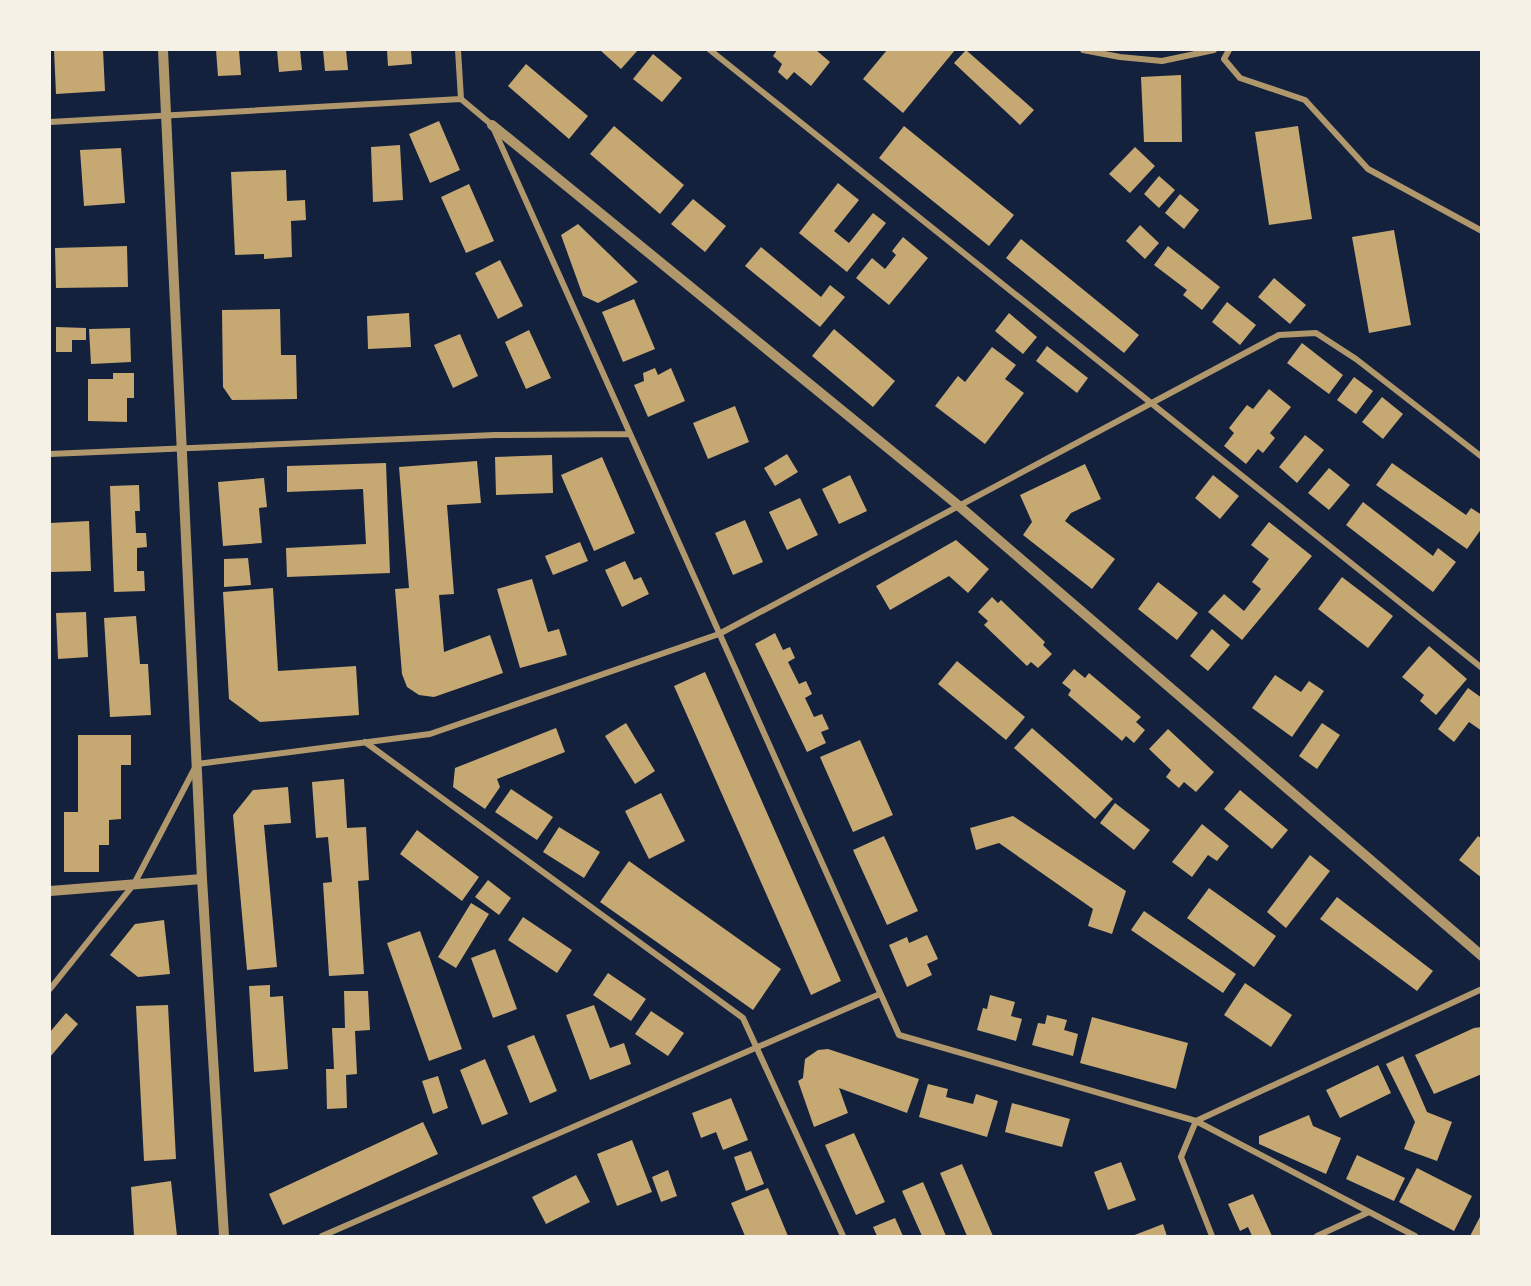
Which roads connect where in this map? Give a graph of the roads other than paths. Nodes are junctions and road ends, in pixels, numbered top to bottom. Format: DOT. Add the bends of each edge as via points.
graph roads {
  1 [pos="163,50"];
  2 [pos="458,50"];
  3 [pos="710,50"];
  4 [pos="1083,50"];
  5 [pos="1214,50"];
  6 [pos="1229,50"];
  7 [pos="461,99"];
  8 [pos="166,116"];
  9 [pos="50,122"];
  10 [pos="492,125"];
  11 [pos="1482,231"];
  12 [pos="1151,403"];
  13 [pos="630,434"];
  14 [pos="182,449"];
  15 [pos="50,454"];
  16 [pos="1482,457"];
  17 [pos="958,506"];
  18 [pos="719,634"];
  19 [pos="1482,668"];
  20 [pos="365,742"];
  21 [pos="197,764"];
  22 [pos="202,879"];
  23 [pos="134,884"];
  24 [pos="50,891"];
  25 [pos="1482,956"];
  26 [pos="50,989"];
  27 [pos="1482,989"];
  28 [pos="880,994"];
  29 [pos="757,1047"];
  30 [pos="1196,1121"];
  31 [pos="1369,1212"];
  32 [pos="224,1236"];
  33 [pos="322,1236"];
  34 [pos="843,1236"];
  35 [pos="1212,1236"];
  36 [pos="1317,1236"];
  37 [pos="1415,1236"];
  1 -- 8 [label="street"];
  2 -- 7 [label="street"];
  3 -- 12 [label="street"];
  4 -- 5 [label="street" via="1162,61"];
  6 -- 11 [label="street" via="1224,59 1240,78 1305,100 1368,169"];
  7 -- 8 [label="street"];
  7 -- 10 [label="street"];
  8 -- 9 [label="street"];
  8 -- 14 [label="street"];
  10 -- 13 [label="street"];
  10 -- 17 [label="street"];
  12 -- 16 [label="street" via="1279,335 1316,333 1356,359"];
  12 -- 17 [label="street"];
  12 -- 19 [label="street"];
  13 -- 14 [label="street" via="495,435"];
  13 -- 18 [label="street"];
  14 -- 15 [label="street"];
  14 -- 21 [label="street"];
  17 -- 18 [label="street"];
  17 -- 25 [label="street"];
  18 -- 20 [label="street" via="430,734"];
  18 -- 28 [label="street"];
  20 -- 21 [label="street"];
  20 -- 29 [label="street" via="743,1018"];
  21 -- 22 [label="street"];
  21 -- 23 [label="street"];
  22 -- 23 [label="street"];
  22 -- 32 [label="street"];
  23 -- 24 [label="street"];
  23 -- 26 [label="street"];
  27 -- 30 [label="street"];
  28 -- 29 [label="street"];
  28 -- 30 [label="street" via="898,1035"];
  29 -- 33 [label="street"];
  29 -- 34 [label="street"];
  30 -- 31 [label="street"];
  30 -- 35 [label="street" via="1181,1157"];
  31 -- 36 [label="street"];
  31 -- 37 [label="street"];
}
